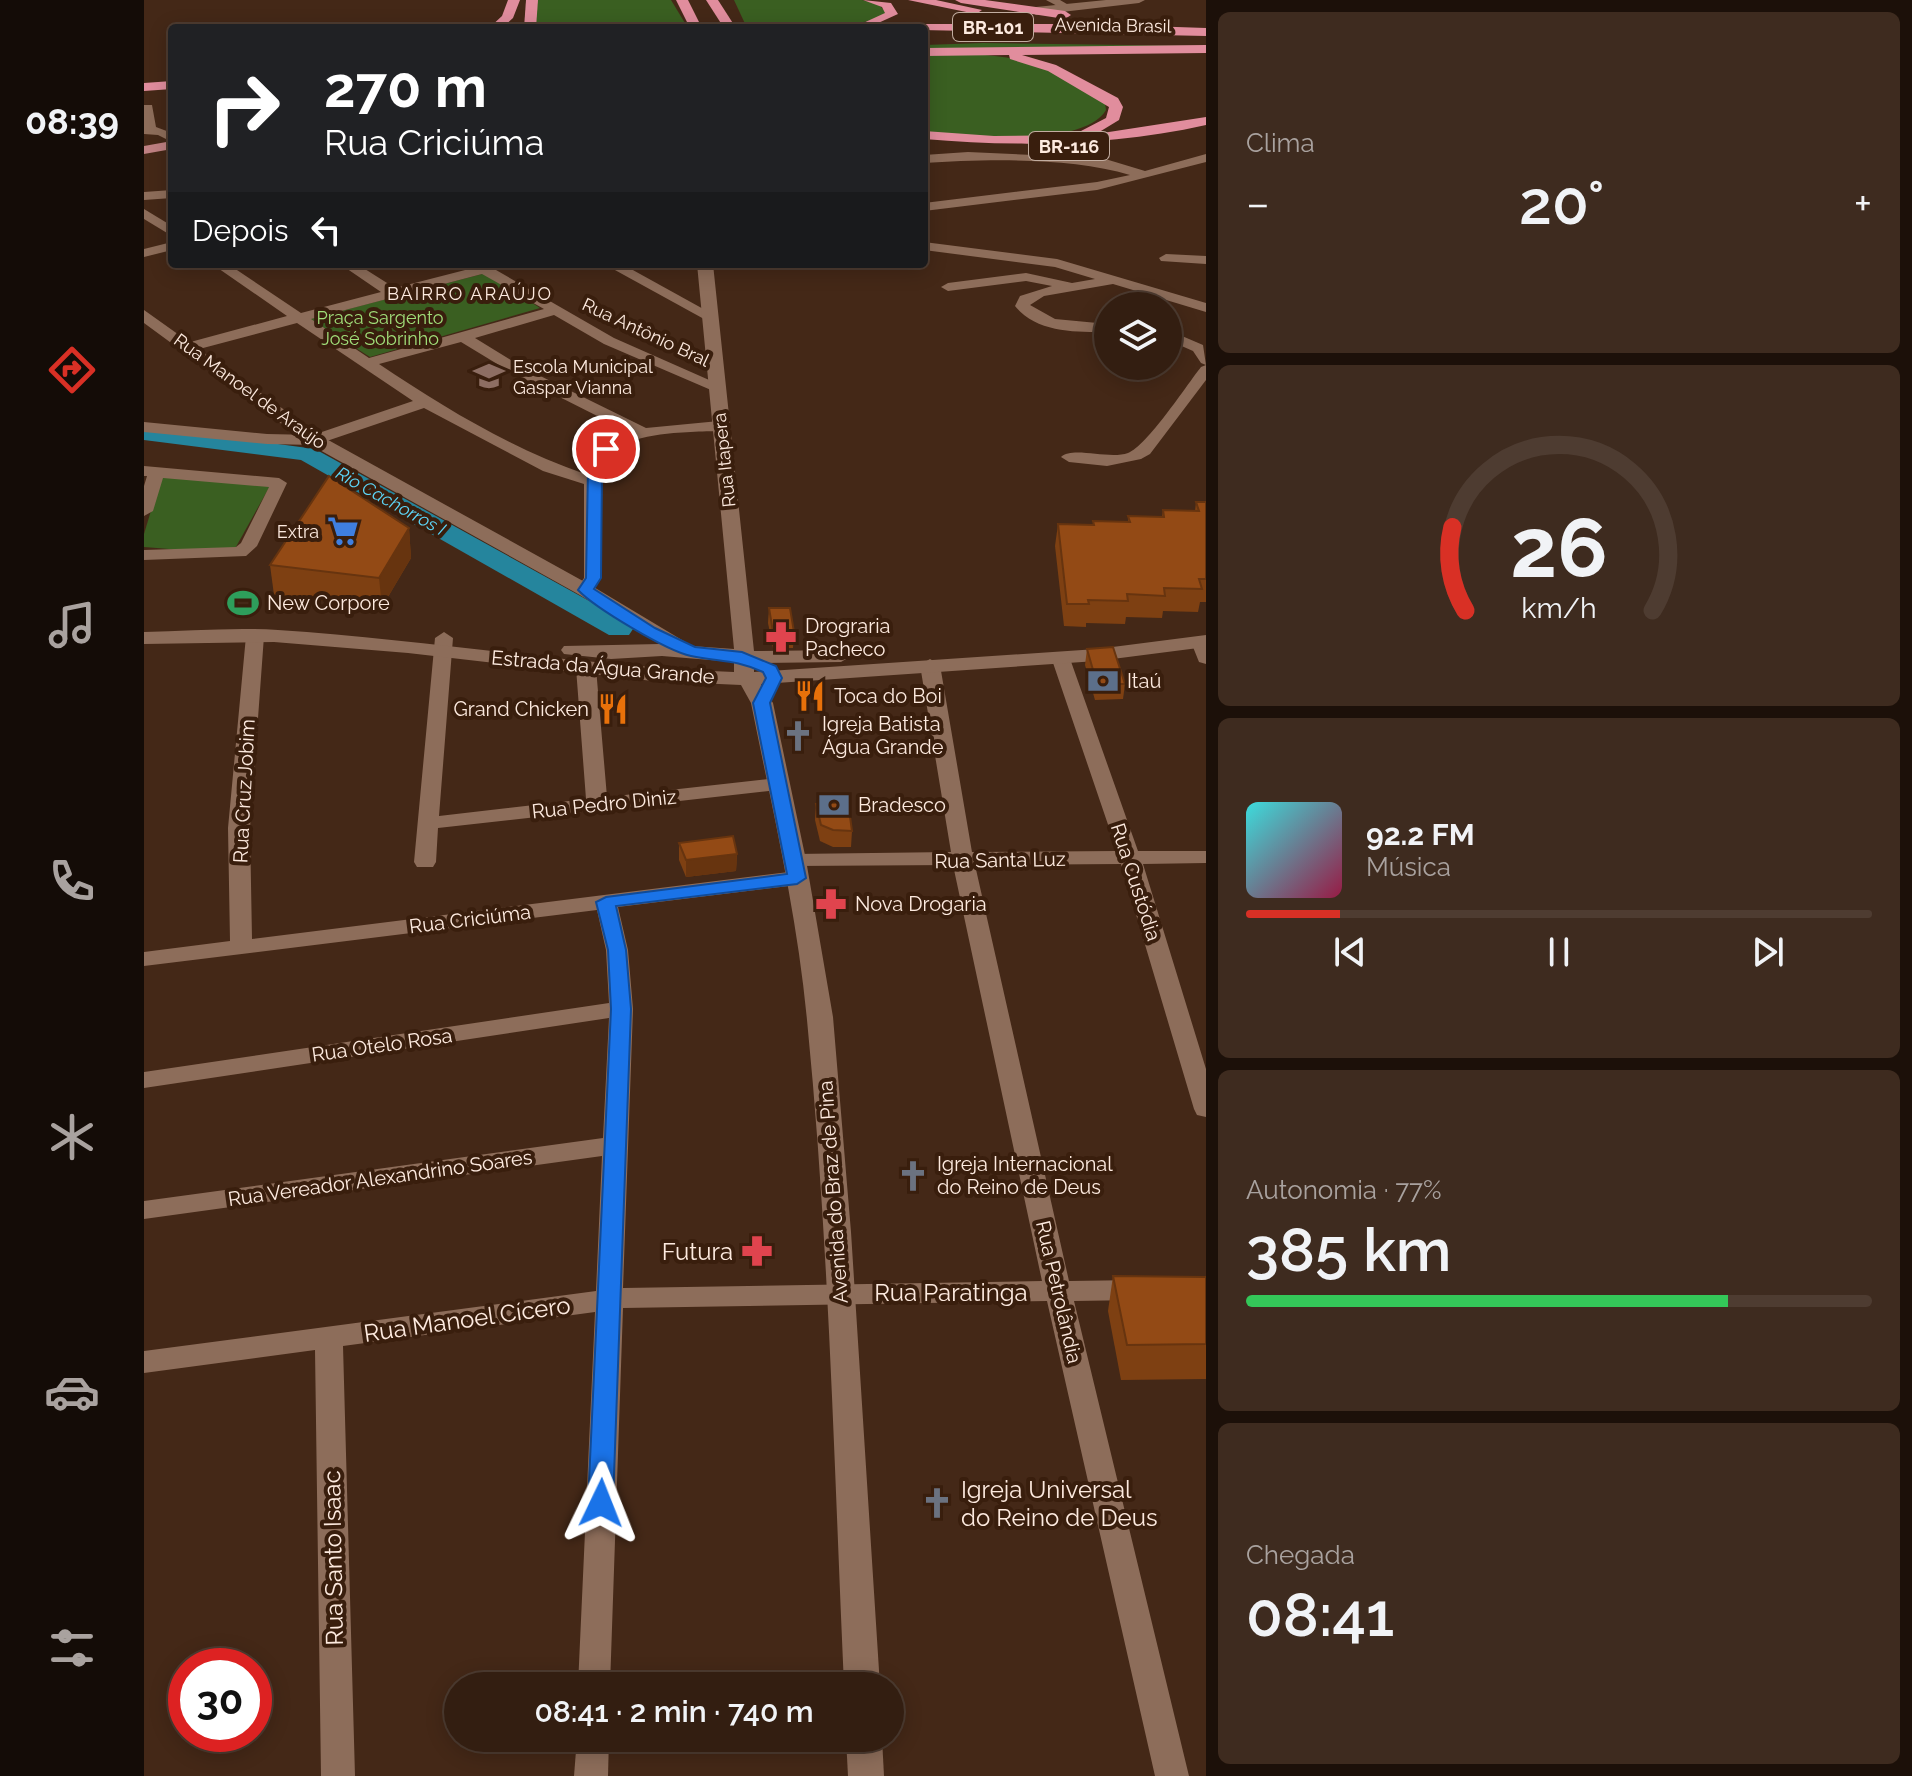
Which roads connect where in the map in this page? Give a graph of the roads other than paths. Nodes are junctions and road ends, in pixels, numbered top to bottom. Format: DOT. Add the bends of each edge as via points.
graph roads {
  1 [pos="514,0"];
  2 [pos="532,0"];
  3 [pos="712,0"];
  4 [pos="869,0"];
  5 [pos="914,0"];
  6 [pos="961,0"];
  7 [pos="1051,0"];
  8 [pos="1139,0"];
  9 [pos="728,1"];
  10 [pos="681,2"];
  11 [pos="1067,7"];
  12 [pos="1036,11"];
  13 [pos="1098,19"];
  14 [pos="500,24"];
  15 [pos="530,24"];
  16 [pos="694,24"];
  17 [pos="727,24"];
  18 [pos="739,24"];
  19 [pos="869,24"];
  20 [pos="928,28"];
  21 [pos="1138,29"];
  22 [pos="1206,33"];
  23 [pos="928,36"];
  24 [pos="928,44"];
  25 [pos="1206,47"];
  26 [pos="961,50"];
  27 [pos="928,52"];
  28 [pos="168,83"];
  29 [pos="144,85"];
  30 [pos="149,102"];
  31 [pos="1206,121"];
  32 [pos="147,130"];
  33 [pos="168,135"];
  34 [pos="1206,136"];
  35 [pos="168,139"];
  36 [pos="1068,139"];
  37 [pos="928,140"];
  38 [pos="928,140"];
  39 [pos="144,144"];
  40 [pos="168,146"];
  41 [pos="144,150"];
  42 [pos="1206,158"];
  43 [pos="928,159"];
  44 [pos="1145,175"];
  45 [pos="168,194"];
  46 [pos="144,196"];
  47 [pos="942,204"];
  48 [pos="928,206"];
  49 [pos="144,213"];
  50 [pos="951,217"];
  51 [pos="168,229"];
  52 [pos="928,246"];
  53 [pos="168,247"];
  54 [pos="144,253"];
  55 [pos="1166,258"];
  56 [pos="1206,260"];
  57 [pos="225,268"];
  58 [pos="353,268"];
  59 [pos="473,268"];
  60 [pos="483,268"];
  61 [pos="619,268"];
  62 [pos="705,268"];
  63 [pos="1114,280"];
  64 [pos="948,287"];
  65 [pos="1075,287"];
  66 [pos="392,292"];
  67 [pos="1202,304"];
  68 [pos="554,311"];
  69 [pos="144,315"];
  70 [pos="709,316"];
  71 [pos="300,318"];
  72 [pos="1094,326"];
  73 [pos="462,336"];
  74 [pos="1182,341"];
  75 [pos="188,347"];
  76 [pos="1206,360"];
  77 [pos="367,363"];
  78 [pos="1206,370"];
  79 [pos="717,387"];
  80 [pos="425,402"];
  81 [pos="719,426"];
  82 [pos="144,427"];
  83 [pos="644,433"];
  84 [pos="315,440"];
  85 [pos="1069,457"];
  86 [pos="150,471"];
  87 [pos="593,482"];
  88 [pos="144,511"];
  89 [pos="144,555"];
  90 [pos="585,590"];
  91 [pos="144,625"];
  92 [pos="255,636"];
  93 [pos="360,637"];
  94 [pos="144,638"];
  95 [pos="647,641"];
  96 [pos="1204,641"];
  97 [pos="443,645"];
  98 [pos="743,649"];
  99 [pos="1061,657"];
  100 [pos="930,665"];
  101 [pos="586,668"];
  102 [pos="653,675"];
  103 [pos="761,687"];
  104 [pos="778,784"];
  105 [pos="597,804"];
  106 [pos="430,823"];
  107 [pos="1206,857"];
  108 [pos="1130,858"];
  109 [pos="963,861"];
  110 [pos="425,862"];
  111 [pos="795,869"];
  112 [pos="606,902"];
  113 [pos="241,946"];
  114 [pos="144,959"];
  115 [pos="621,1009"];
  116 [pos="144,1080"];
  117 [pos="1206,1109"];
  118 [pos="615,1145"];
  119 [pos="144,1210"];
  120 [pos="1162,1289"];
  121 [pos="840,1292"];
  122 [pos="1058,1292"];
  123 [pos="607,1299"];
  124 [pos="329,1339"];
  125 [pos="144,1362"];
  126 [pos="594,1672"];
  127 [pos="861,1672"];
  128 [pos="592,1752"];
  129 [pos="865,1752"];
  130 [pos="338,1776"];
  131 [pos="591,1776"];
  132 [pos="866,1776"];
  133 [pos="1172,1776"];
  1 -- 14 [label="highway"];
  2 -- 15 [label="highway"];
  3 -- 17 [label="highway"];
  4 -- 19 [label="highway" via="887,5 892,14"];
  5 -- 21 [label="highway"];
  6 -- 12 [label="highway"];
  7 -- 11 [label="street"];
  8 -- 11 [label="street"];
  9 -- 18 [label="highway"];
  10 -- 16 [label="highway"];
  11 -- 12 [label="street"];
  11 -- 13 [label="highway"];
  12 -- 13 [label="highway"];
  13 -- 22 [label="highway"];
  20 -- 21 [label="highway, Avenida Brasil / BR-101"];
  21 -- 22 [label="highway, Avenida Brasil / BR-101"];
  22 -- 23 [label="highway, Avenida Brasil / BR-101"];
  24 -- 25 [label="highway, Avenida Brasil / BR-101"];
  25 -- 26 [label="highway, Avenida Brasil / BR-101"];
  26 -- 27 [label="highway, Avenida Brasil / BR-101"];
  26 -- 36 [label="highway" via="1039,63 1113,101 1112,120"];
  28 -- 29 [label="highway"];
  30 -- 32 [label="street"];
  31 -- 36 [label="highway" via="1142,134"];
  32 -- 33 [label="street"];
  34 -- 38 [label="highway, BR-116" via="1088,146"];
  35 -- 39 [label="main road"];
  36 -- 37 [label="highway"];
  40 -- 41 [label="main road"];
  42 -- 44 [label="street"];
  43 -- 44 [label="street" via="1102,162"];
  44 -- 47 [label="street" via="1097,186"];
  45 -- 46 [label="street"];
  47 -- 48 [label="street"];
  47 -- 50 [label="street"];
  49 -- 51 [label="street"];
  52 -- 63 [label="street" via="1043,260"];
  53 -- 54 [label="street"];
  55 -- 56 [label="street"];
  57 -- 71 [label="street"];
  58 -- 66 [label="street"];
  59 -- 66 [label="street"];
  60 -- 68 [label="street, Rua Antônio Bral"];
  61 -- 70 [label="street"];
  62 -- 70 [label="street, Rua Itapera"];
  63 -- 65 [label="street"];
  63 -- 67 [label="street"];
  64 -- 65 [label="street" via="1026,277"];
  65 -- 72 [label="street" via="1031,295 1022,306 1046,321"];
  66 -- 71 [label="street"];
  68 -- 73 [label="street"];
  68 -- 79 [label="street, Rua Antônio Bral"];
  69 -- 75 [label="street, Rua Manoel de Araújo"];
  70 -- 79 [label="street, Rua Itapera"];
  71 -- 75 [label="street"];
  71 -- 77 [label="street"];
  73 -- 77 [label="street"];
  73 -- 83 [label="street" via="517,370"];
  74 -- 76 [label="street" via="1198,348"];
  75 -- 84 [label="street, Rua Manoel de Araújo"];
  77 -- 80 [label="street"];
  78 -- 85 [label="street" via="1135,457"];
  79 -- 81 [label="street, Rua Itapera"];
  80 -- 84 [label="street"];
  80 -- 87 [label="street" via="549,467"];
  81 -- 83 [label="street"];
  81 -- 98 [label="street, Rua Itapera"];
  82 -- 84 [label="street"];
  83 -- 87 [label="street" via="602,453"];
  84 -- 90 [label="street, Rua Manoel de Araújo"];
  86 -- 88 [label="street"];
  86 -- 89 [label="street" via="279,483 248,546 232,554"];
  87 -- 90 [label="street" via="593,578"];
  90 -- 95 [label="street, Rua Manoel de Araújo"];
  91 -- 93 [label="street, Estrada da Água Grande" via="270,623"];
  92 -- 93 [label="street, Estrada da Água Grande"];
  92 -- 94 [label="street, Estrada da Água Grande"];
  92 -- 113 [label="street, Rua Cruz Jobim" via="239,828"];
  93 -- 97 [label="street, Estrada da Água Grande"];
  95 -- 97 [label="street, Estrada da Água Grande" via="611,653"];
  95 -- 98 [label="street, Estrada da Água Grande" via="720,654"];
  95 -- 102 [label="street" via="643,665"];
  96 -- 98 [label="street, Estrada da Água Grande" via="1093,641 801,658"];
  96 -- 99 [label="street, Estrada da Água Grande"];
  97 -- 101 [label="street, Estrada da Água Grande"];
  97 -- 106 [label="street"];
  98 -- 103 [label="street, Avenida do Braz de Pina"];
  99 -- 100 [label="street, Estrada da Água Grande"];
  99 -- 108 [label="street, Rua Custódia"];
  100 -- 103 [label="street, Estrada da Água Grande"];
  100 -- 109 [label="street, Rua Petrolândia"];
  101 -- 102 [label="street, Estrada da Água Grande"];
  101 -- 105 [label="street"];
  102 -- 103 [label="street, Estrada da Água Grande"];
  103 -- 104 [label="street, Avenida do Braz de Pina"];
  104 -- 105 [label="street, Rua Pedro Diniz"];
  104 -- 111 [label="street, Avenida do Braz de Pina"];
  105 -- 106 [label="street, Rua Pedro Diniz"];
  106 -- 110 [label="street"];
  107 -- 108 [label="street, Rua Santa Luz"];
  108 -- 109 [label="street, Rua Santa Luz"];
  108 -- 117 [label="street, Rua Custódia"];
  109 -- 111 [label="street, Rua Santa Luz"];
  109 -- 122 [label="street, Rua Petrolândia"];
  111 -- 112 [label="street, Rua Criciúma"];
  111 -- 121 [label="street, Avenida do Braz de Pina" via="820,1017"];
  112 -- 113 [label="street, Rua Criciúma"];
  112 -- 115 [label="street" via="617,950"];
  113 -- 114 [label="street, Rua Criciúma"];
  115 -- 116 [label="street, Rua Otelo Rosa"];
  115 -- 118 [label="street"];
  118 -- 119 [label="street, Rua Vereador Alexandrino Soares"];
  118 -- 123 [label="street"];
  120 -- 122 [label="street, Rua Paratinga"];
  121 -- 122 [label="street, Rua Paratinga"];
  121 -- 123 [label="street, Rua Manoel Cícero"];
  121 -- 127 [label="street, Avenida do Braz de Pina"];
  122 -- 133 [label="street, Rua Petrolândia"];
  123 -- 124 [label="street, Rua Manoel Cícero"];
  123 -- 126 [label="street"];
  124 -- 125 [label="street, Rua Manoel Cícero"];
  124 -- 130 [label="street, Rua Santo Isaac"];
  128 -- 131 [label="street"];
  129 -- 132 [label="street"];
}
